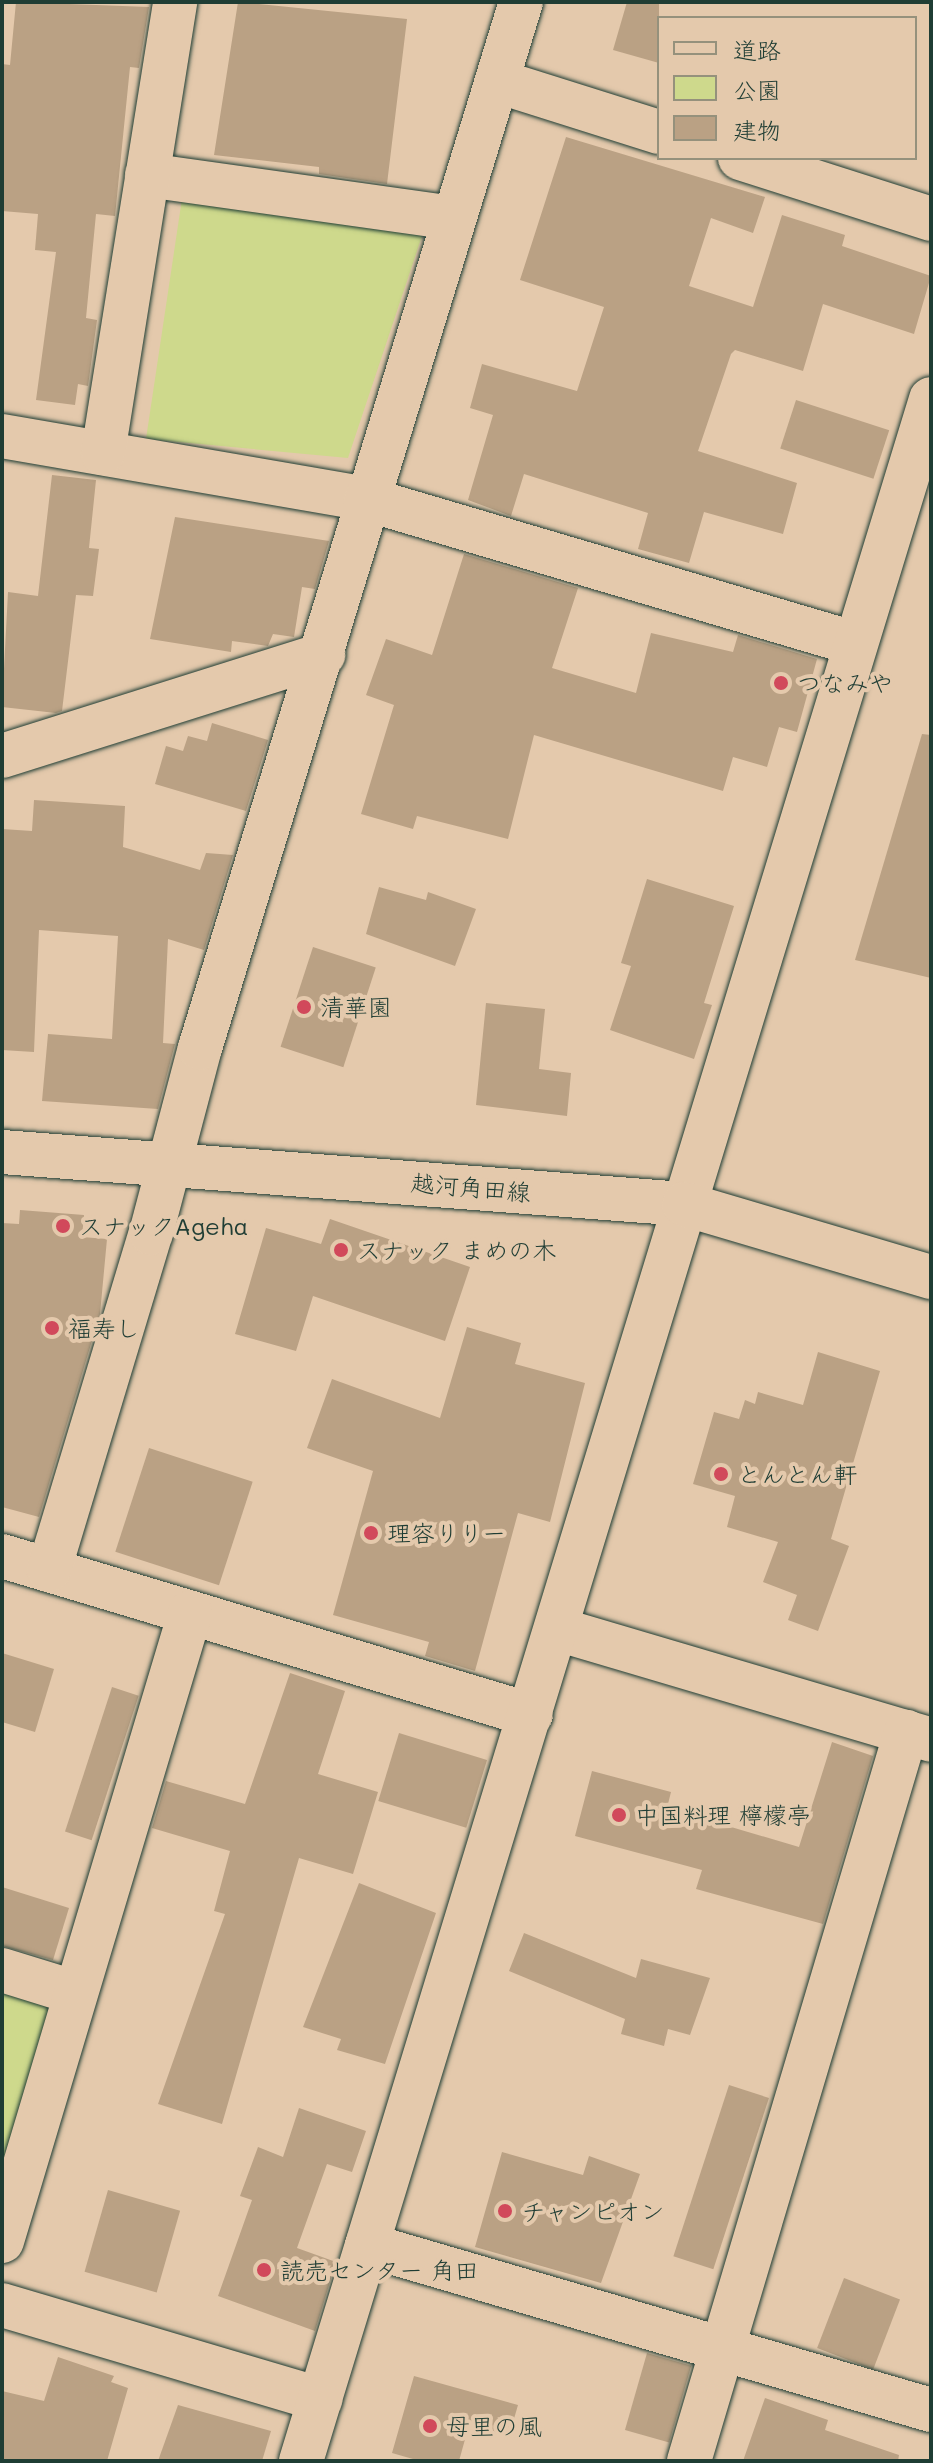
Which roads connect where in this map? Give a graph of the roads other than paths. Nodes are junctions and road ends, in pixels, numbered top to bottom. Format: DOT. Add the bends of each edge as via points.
graph roads {
  1 [pos="175,2"];
  2 [pos="521,2"];
  3 [pos="497,81"];
  4 [pos="657,131"];
  5 [pos="746,160"];
  6 [pos="147,175"];
  7 [pos="453,218"];
  8 [pos="931,219"];
  9 [pos="931,399"];
  10 [pos="2,436"];
  11 [pos="103,453"];
  12 [pos="366,499"];
  13 [pos="853,643"];
  14 [pos="323,655"];
  15 [pos="2,756"];
  16 [pos="2,1152"];
  17 [pos="166,1163"];
  18 [pos="684,1204"];
  19 [pos="931,1277"];
  20 [pos="2,1556"];
  21 [pos="49,1570"];
  22 [pos="190,1613"];
  23 [pos="557,1629"];
  24 [pos="531,1715"];
  25 [pos="918,1736"];
  26 [pos="2,1970"];
  27 [pos="73,1992"];
  28 [pos="2,2241"];
  29 [pos="367,2245"];
  30 [pos="2,2305"];
  31 [pos="723,2349"];
  32 [pos="320,2399"];
  33 [pos="931,2410"];
  34 [pos="301,2461"];
  35 [pos="689,2461"];
  1 -- 6 [label="street"];
  2 -- 3 [label="street"];
  3 -- 4 [label="street"];
  3 -- 7 [label="street"];
  5 -- 8 [label="street"];
  6 -- 7 [label="street"];
  6 -- 11 [label="street"];
  7 -- 12 [label="street"];
  9 -- 13 [label="street"];
  10 -- 11 [label="street"];
  11 -- 12 [label="street"];
  12 -- 13 [label="street"];
  12 -- 14 [label="street"];
  13 -- 18 [label="street"];
  14 -- 15 [label="street"];
  14 -- 17 [label="street"];
  16 -- 17 [label="street, 越河角田線"];
  17 -- 18 [label="street, 越河角田線"];
  17 -- 21 [label="street" via="151,1233"];
  18 -- 19 [label="street, 越河角田線"];
  18 -- 23 [label="street"];
  20 -- 21 [label="street"];
  21 -- 22 [label="street"];
  22 -- 24 [label="street"];
  22 -- 27 [label="street"];
  23 -- 24 [label="street"];
  23 -- 25 [label="street"];
  24 -- 29 [label="street"];
  25 -- 31 [label="street"];
  26 -- 27 [label="street"];
  27 -- 28 [label="street"];
  29 -- 31 [label="street"];
  29 -- 32 [label="street"];
  30 -- 32 [label="street"];
  31 -- 33 [label="street"];
  31 -- 35 [label="street"];
  32 -- 34 [label="street"];
}
